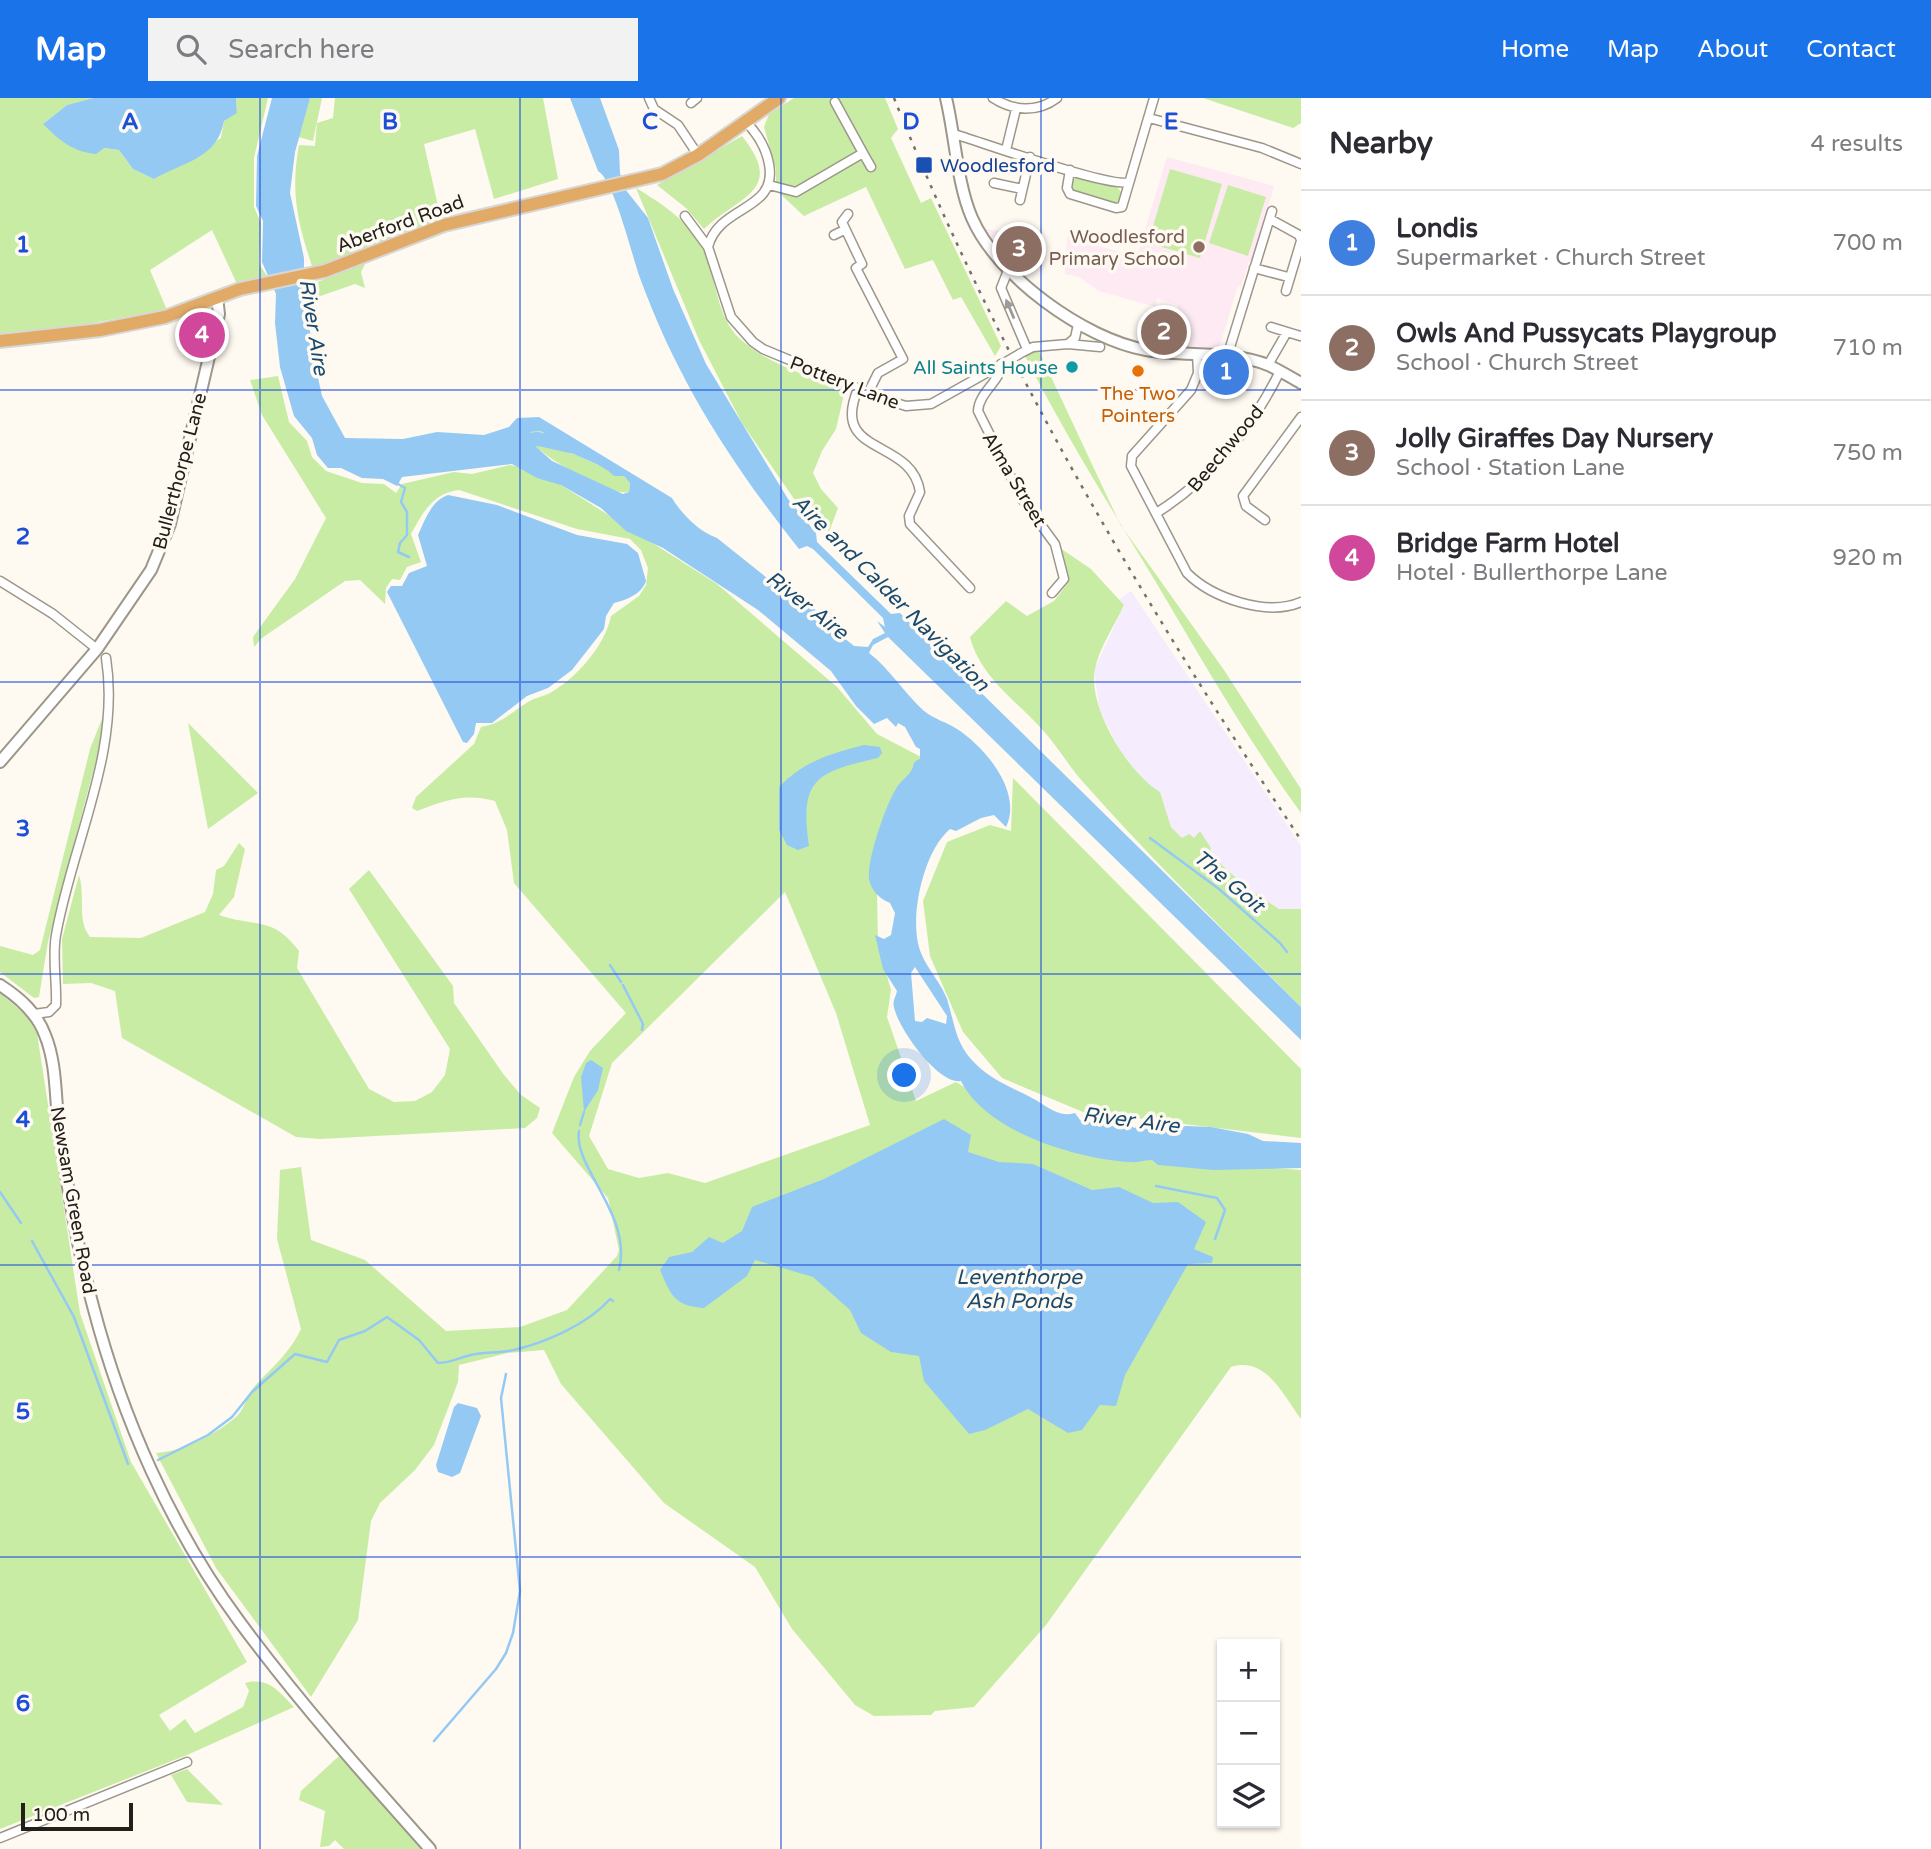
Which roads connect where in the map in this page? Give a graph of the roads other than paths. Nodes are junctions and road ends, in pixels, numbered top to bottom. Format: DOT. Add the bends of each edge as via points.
graph roads {
  1 [pos="649,98"];
  2 [pos="779,98"];
  3 [pos="946,98"];
  4 [pos="993,98"];
  5 [pos="1057,98"];
  6 [pos="1154,98"];
  7 [pos="835,102"];
  8 [pos="1016,108"];
  9 [pos="1149,118"];
  10 [pos="745,121"];
  11 [pos="954,134"];
  12 [pos="1006,150"];
  13 [pos="863,153"];
  14 [pos="698,155"];
  15 [pos="1030,158"];
  16 [pos="1301,164"];
  17 [pos="871,167"];
  18 [pos="1070,170"];
  19 [pos="1129,182"];
  20 [pos="994,183"];
  21 [pos="769,185"];
  22 [pos="1022,189"];
  23 [pos="1020,200"];
  24 [pos="848,214"];
  25 [pos="685,216"];
  26 [pos="844,230"];
  27 [pos="834,235"];
  28 [pos="1301,241"];
  29 [pos="708,247"];
  30 [pos="1009,268"];
  31 [pos="1254,268"];
  32 [pos="1288,277"];
  33 [pos="1286,291"];
  34 [pos="217,297"];
  35 [pos="1078,324"];
  36 [pos="1270,327"];
  37 [pos="1287,332"];
  38 [pos="1300,336"];
  39 [pos="0,341"];
  40 [pos="1068,344"];
  41 [pos="1100,347"];
  42 [pos="1027,350"];
  43 [pos="1197,354"];
  44 [pos="1227,357"];
  45 [pos="1004,363"];
  46 [pos="1268,365"];
  47 [pos="1280,371"];
  48 [pos="1301,383"];
  49 [pos="858,389"];
  50 [pos="868,393"];
  51 [pos="1301,417"];
  52 [pos="1158,512"];
  53 [pos="1265,520"];
  54 [pos="0,581"];
  55 [pos="970,588"];
  56 [pos="1052,593"];
  57 [pos="1301,602"];
  58 [pos="97,649"];
  59 [pos="106,658"];
  60 [pos="0,762"];
  61 [pos="0,985"];
  62 [pos="34,1014"];
  63 [pos="187,1762"];
  64 [pos="0,1838"];
  65 [pos="429,1849"];
  1 -- 14 [label="street" via="660,114 678,125"];
  2 -- 10 [label="main road"];
  3 -- 11 [label="street"];
  4 -- 8 [label="street"];
  5 -- 8 [label="street" via="1034,109"];
  6 -- 9 [label="street"];
  7 -- 13 [label="street"];
  8 -- 12 [label="street"];
  9 -- 16 [label="street" via="1262,148"];
  9 -- 19 [label="street"];
  10 -- 14 [label="main road"];
  10 -- 21 [label="street" via="768,155"];
  11 -- 12 [label="street"];
  11 -- 30 [label="street" via="972,219 990,250"];
  12 -- 15 [label="street"];
  13 -- 17 [label="street"];
  13 -- 21 [label="street" via="796,192"];
  14 -- 34 [label="main road, Aberford Road" via="662,174 444,225 325,271"];
  15 -- 18 [label="street"];
  15 -- 22 [label="street"];
  18 -- 19 [label="street"];
  18 -- 19 [label="street" via="1066,188 1070,194 1116,208 1123,205"];
  20 -- 22 [label="street"];
  21 -- 29 [label="street" via="761,198 716,227"];
  22 -- 23 [label="street"];
  24 -- 26 [label="street" via="842,222"];
  25 -- 29 [label="street, Pottery Lane"];
  26 -- 27 [label="street"];
  26 -- 50 [label="street" via="862,264 856,268 903,359 878,373"];
  28 -- 31 [label="street" via="1271,215"];
  28 -- 32 [label="street"];
  29 -- 49 [label="street, Pottery Lane" via="731,317 743,333 763,349"];
  30 -- 35 [label="street"];
  42 -- 30 [label="street, one-way" via="1001,288"];
  31 -- 32 [label="street"];
  31 -- 44 [label="street"];
  32 -- 33 [label="street"];
  34 -- 39 [label="main road, Aberford Road" via="165,317 100,330"];
  34 -- 58 [label="street, Bullerthorpe Lane" via="219,314 170,524 151,570"];
  35 -- 40 [label="street"];
  35 -- 43 [label="street" via="1143,350"];
  36 -- 37 [label="street"];
  37 -- 38 [label="street"];
  37 -- 46 [label="street"];
  40 -- 41 [label="street"];
  40 -- 42 [label="street"];
  42 -- 45 [label="street, Pottery Lane, bridge"];
  43 -- 44 [label="street"];
  43 -- 52 [label="street" via="1198,373 1191,390 1132,456 1131,466"];
  44 -- 46 [label="street"];
  45 -- 50 [label="street, Pottery Lane" via="919,407"];
  45 -- 56 [label="street, Alma Street" via="981,397 978,411 1016,489 1055,544 1064,579"];
  46 -- 47 [label="street"];
  47 -- 48 [label="street"];
  47 -- 52 [label="street, Beechwood" via="1254,418 1187,494"];
  49 -- 50 [label="street, Pottery Lane"];
  49 -- 55 [label="street" via="850,415 852,426 888,450 916,479 920,492 910,524"];
  51 -- 53 [label="street" via="1245,492 1246,506"];
  52 -- 57 [label="street" via="1187,573 1200,585 1262,607 1283,608"];
  54 -- 58 [label="street" via="54,614"];
  58 -- 60 [label="street, Bullerthorpe Lane"];
  59 -- 62 [label="street" via="110,709 55,938 56,1005 49,1013"];
  61 -- 62 [label="street"];
  62 -- 65 [label="street, Newsam Green Road" via="52,1057 79,1254 131,1423 191,1546 238,1619 309,1711"];
  63 -- 64 [label="street"];
}
